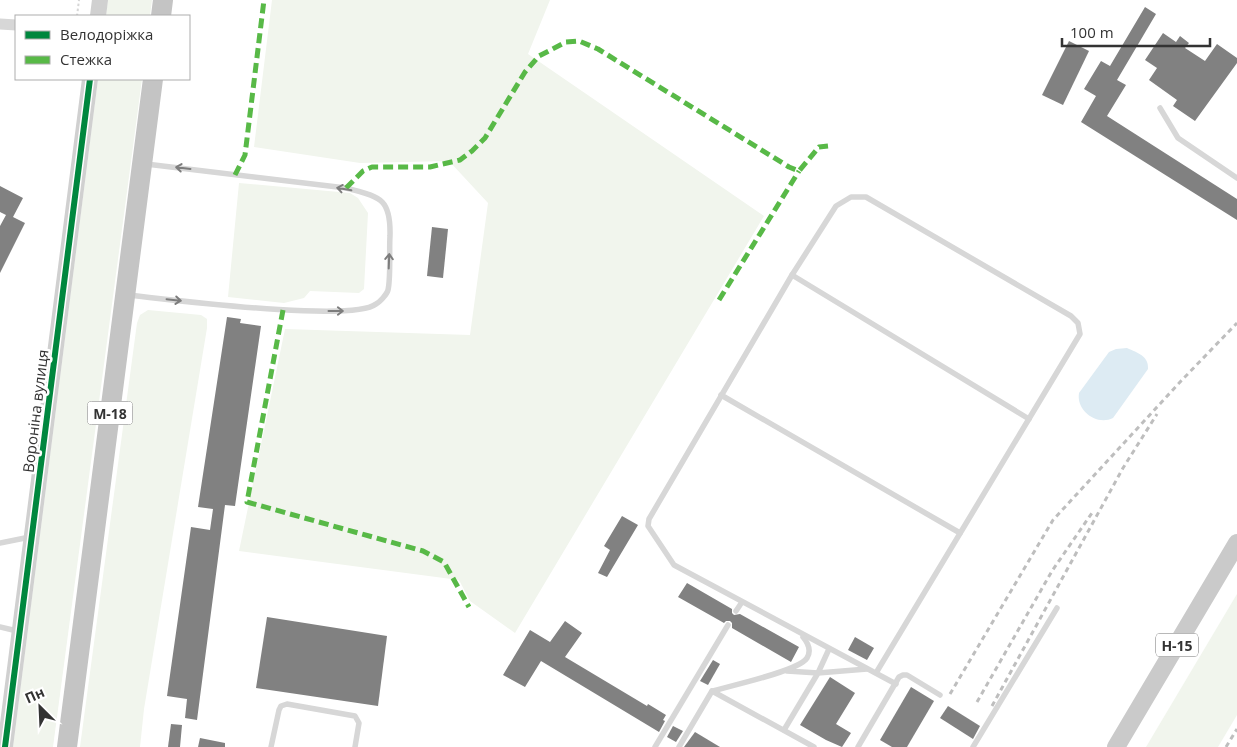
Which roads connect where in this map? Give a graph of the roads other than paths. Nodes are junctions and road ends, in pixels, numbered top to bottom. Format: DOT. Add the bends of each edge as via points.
graph roads {
  1 [pos="100,0"];
  2 [pos="163,0"];
  3 [pos="98,15"];
  4 [pos="161,15"];
  5 [pos="0,24"];
  6 [pos="15,25"];
  7 [pos="90,80"];
  8 [pos="153,80"];
  9 [pos="1160,108"];
  10 [pos="142,163"];
  11 [pos="1237,178"];
  12 [pos="792,275"];
  13 [pos="125,295"];
  14 [pos="721,395"];
  15 [pos="1029,419"];
  16 [pos="960,534"];
  17 [pos="32,537"];
  18 [pos="0,543"];
  19 [pos="1237,543"];
  20 [pos="742,602"];
  21 [pos="1057,608"];
  22 [pos="736,612"];
  23 [pos="728,625"];
  24 [pos="0,628"];
  25 [pos="20,632"];
  26 [pos="800,634"];
  27 [pos="829,649"];
  28 [pos="867,669"];
  29 [pos="785,671"];
  30 [pos="818,673"];
  31 [pos="876,673"];
  32 [pos="896,684"];
  33 [pos="712,691"];
  34 [pos="940,695"];
  35 [pos="784,730"];
  36 [pos="5,747"];
  37 [pos="67,747"];
  38 [pos="271,747"];
  39 [pos="355,747"];
  40 [pos="655,747"];
  41 [pos="679,747"];
  42 [pos="814,747"];
  43 [pos="858,747"];
  44 [pos="973,747"];
  45 [pos="1116,747"];
  1 -- 3 [label="street"];
  2 -- 4 [label="highway"];
  5 -- 6 [label="street"];
  7 -- 17 [label="street, Вороніна вулиця"];
  8 -- 10 [label="highway, М-18"];
  9 -- 11 [label="lane" via="1178,138"];
  10 -- 13 [label="highway, М-18"];
  13 -- 10 [label="lane, one-way" via="282,310 359,311 376,305 388,291 390,221 378,197 346,188"];
  12 -- 14 [label="lane"];
  12 -- 15 [label="lane"];
  12 -- 15 [label="lane" via="836,206 851,197 866,197 1070,316 1078,323 1080,334"];
  13 -- 37 [label="highway, М-18"];
  14 -- 16 [label="lane"];
  14 -- 20 [label="lane" via="649,518 648,526 674,565"];
  15 -- 16 [label="lane"];
  16 -- 31 [label="lane"];
  17 -- 18 [label="lane"];
  17 -- 25 [label="street, Вороніна вулиця"];
  19 -- 45 [label="main road, Н-15"];
  20 -- 22 [label="lane"];
  20 -- 26 [label="lane"];
  21 -- 44 [label="lane"];
  23 -- 40 [label="lane"];
  24 -- 25 [label="lane"];
  25 -- 36 [label="street, Вороніна вулиця"];
  26 -- 27 [label="lane"];
  26 -- 29 [label="lane" via="810,652 806,660"];
  27 -- 28 [label="lane"];
  27 -- 30 [label="lane"];
  28 -- 30 [label="lane"];
  28 -- 31 [label="lane"];
  29 -- 30 [label="lane"];
  29 -- 33 [label="lane"];
  30 -- 35 [label="lane"];
  31 -- 32 [label="lane"];
  32 -- 34 [label="lane" via="902,674"];
  32 -- 43 [label="lane"];
  33 -- 35 [label="lane"];
  33 -- 41 [label="lane"];
  35 -- 42 [label="lane"];
  38 -- 39 [label="lane" via="279,710 287,704 355,716 359,723"];
}
